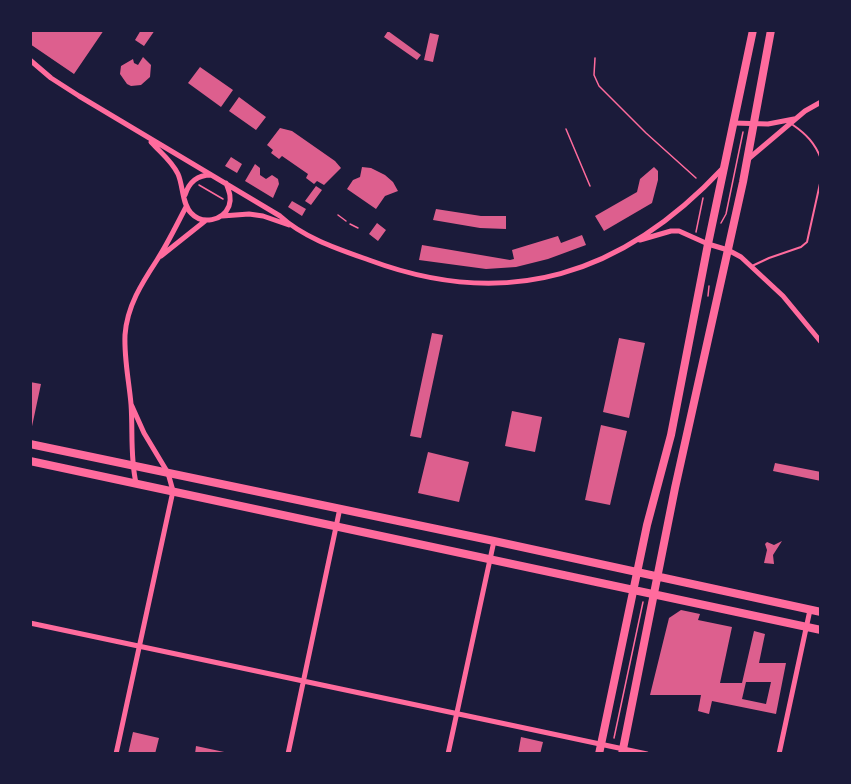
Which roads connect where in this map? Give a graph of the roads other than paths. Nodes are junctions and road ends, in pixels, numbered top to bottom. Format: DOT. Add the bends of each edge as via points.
graph roads {
  1 [pos="753,30"];
  2 [pos="771,30"];
  3 [pos="30,60"];
  4 [pos="821,102"];
  5 [pos="793,121"];
  6 [pos="734,123"];
  7 [pos="749,123"];
  8 [pos="148,139"];
  9 [pos="821,159"];
  10 [pos="747,160"];
  11 [pos="724,167"];
  12 [pos="213,176"];
  13 [pos="821,179"];
  14 [pos="226,183"];
  15 [pos="185,196"];
  16 [pos="186,207"];
  17 [pos="222,216"];
  18 [pos="205,221"];
  19 [pos="290,225"];
  20 [pos="636,241"];
  21 [pos="708,244"];
  22 [pos="728,249"];
  23 [pos="158,259"];
  24 [pos="752,266"];
  25 [pos="821,342"];
  26 [pos="131,404"];
  27 [pos="30,444"];
  28 [pos="30,461"];
  29 [pos="132,466"];
  30 [pos="168,473"];
  31 [pos="136,483"];
  32 [pos="173,491"];
  33 [pos="340,508"];
  34 [pos="336,526"];
  35 [pos="494,541"];
  36 [pos="489,560"];
  37 [pos="638,573"];
  38 [pos="658,577"];
  39 [pos="635,591"];
  40 [pos="654,595"];
  41 [pos="810,610"];
  42 [pos="821,612"];
  43 [pos="30,623"];
  44 [pos="807,627"];
  45 [pos="821,630"];
  46 [pos="139,646"];
  47 [pos="303,681"];
  48 [pos="456,714"];
  49 [pos="601,744"];
  50 [pos="623,752"];
  51 [pos="116,754"];
  52 [pos="288,754"];
  53 [pos="447,754"];
  54 [pos="599,754"];
  55 [pos="647,754"];
  56 [pos="779,754"];
  1 -- 6 [label="main road"];
  2 -- 7 [label="main road"];
  3 -- 8 [label="street" via="51,78"];
  4 -- 5 [label="street"];
  5 -- 7 [label="street"];
  5 -- 9 [label="lane" via="814,143"];
  5 -- 10 [label="street"];
  6 -- 7 [label="street"];
  6 -- 11 [label="main road"];
  7 -- 10 [label="main road"];
  8 -- 12 [label="street"];
  8 -- 15 [label="street" via="177,171"];
  10 -- 22 [label="main road"];
  11 -- 20 [label="street" via="685,206"];
  11 -- 21 [label="main road"];
  12 -- 14 [label="street"];
  12 -- 15 [label="street" via="196,178"];
  13 -- 24 [label="lane" via="807,242"];
  14 -- 17 [label="street" via="231,195"];
  14 -- 19 [label="street"];
  15 -- 16 [label="street"];
  16 -- 18 [label="street"];
  16 -- 23 [label="street"];
  17 -- 18 [label="street"];
  17 -- 19 [label="street" via="249,214"];
  18 -- 23 [label="street"];
  19 -- 20 [label="street" via="321,242 382,265 456,283 492,285 532,282 565,273"];
  20 -- 21 [label="street" via="679,231"];
  21 -- 22 [label="street"];
  21 -- 37 [label="main road" via="671,435"];
  22 -- 24 [label="street"];
  22 -- 38 [label="main road"];
  23 -- 26 [label="street" via="138,288 125,333"];
  24 -- 25 [label="street"];
  26 -- 29 [label="street"];
  26 -- 30 [label="street"];
  27 -- 29 [label="main road"];
  28 -- 31 [label="main road"];
  29 -- 30 [label="main road"];
  29 -- 31 [label="street"];
  30 -- 32 [label="street"];
  30 -- 33 [label="main road"];
  31 -- 32 [label="main road"];
  32 -- 34 [label="main road"];
  32 -- 46 [label="street"];
  33 -- 34 [label="street"];
  33 -- 35 [label="main road"];
  34 -- 36 [label="main road"];
  34 -- 47 [label="street"];
  35 -- 36 [label="street"];
  35 -- 37 [label="main road"];
  36 -- 39 [label="main road"];
  36 -- 48 [label="street"];
  37 -- 38 [label="main road"];
  37 -- 39 [label="main road"];
  38 -- 40 [label="main road"];
  38 -- 41 [label="main road"];
  39 -- 40 [label="main road"];
  39 -- 49 [label="main road"];
  40 -- 44 [label="main road"];
  40 -- 50 [label="main road"];
  41 -- 42 [label="main road"];
  41 -- 44 [label="street"];
  43 -- 46 [label="street"];
  44 -- 45 [label="main road"];
  44 -- 56 [label="street"];
  46 -- 47 [label="street"];
  46 -- 51 [label="street"];
  47 -- 48 [label="street"];
  47 -- 52 [label="street"];
  48 -- 49 [label="street"];
  48 -- 53 [label="street"];
  49 -- 50 [label="street"];
  49 -- 54 [label="main road"];
  50 -- 55 [label="street"];
}
